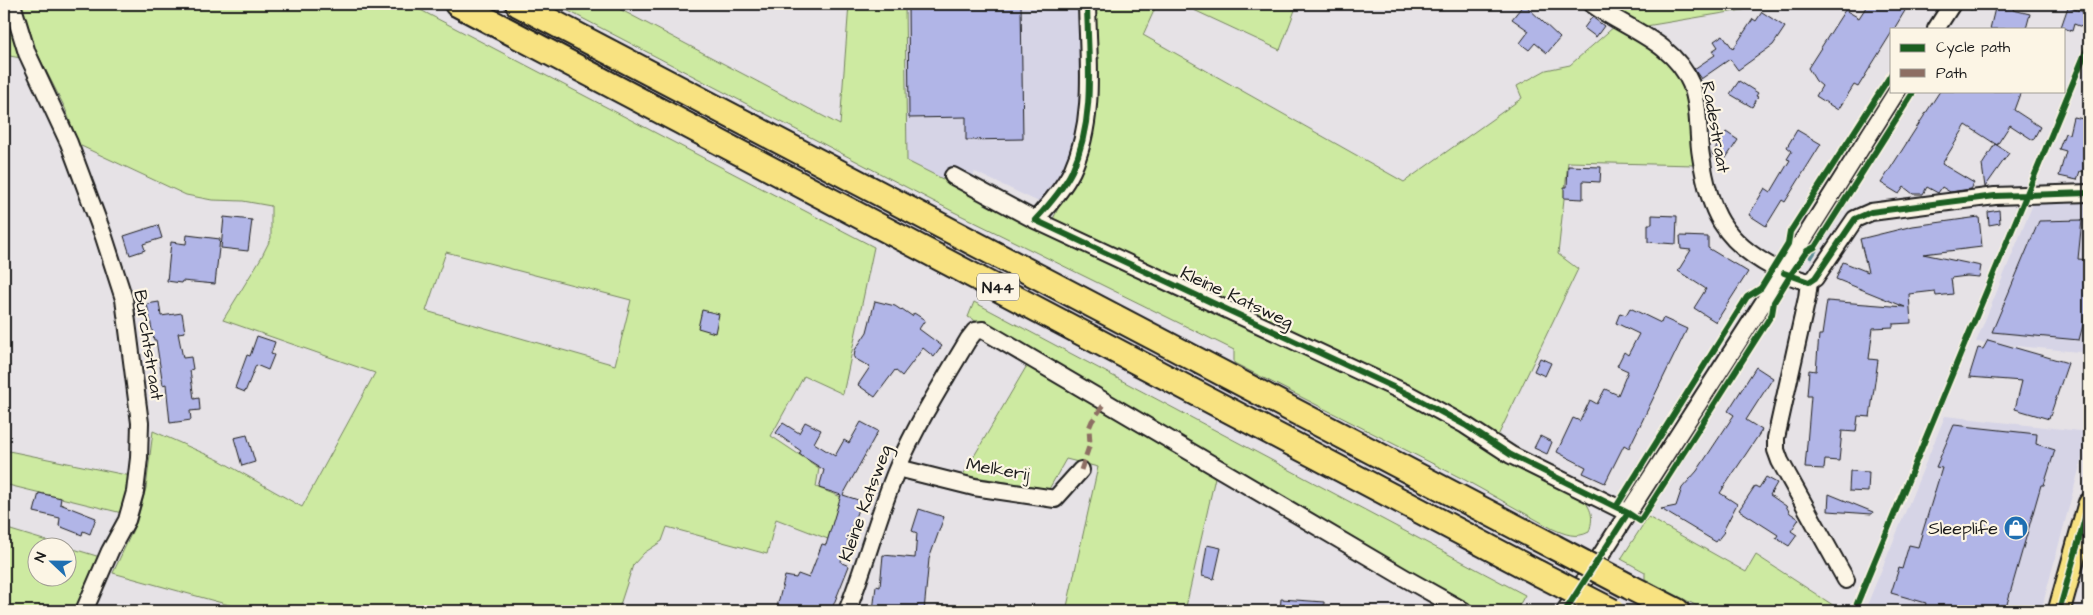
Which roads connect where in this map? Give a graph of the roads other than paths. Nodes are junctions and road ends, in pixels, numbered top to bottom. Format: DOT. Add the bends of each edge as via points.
graph roads {
  1 [pos="12,4"];
  2 [pos="457,4"];
  3 [pos="518,4"];
  4 [pos="1088,4"];
  5 [pos="1592,4"];
  6 [pos="1952,4"];
  7 [pos="1937,28"];
  8 [pos="1896,92"];
  9 [pos="953,176"];
  10 [pos="2089,192"];
  11 [pos="1035,220"];
  12 [pos="1783,272"];
  13 [pos="1809,282"];
  14 [pos="898,468"];
  15 [pos="1081,470"];
  16 [pos="2089,504"];
  17 [pos="1628,513"];
  18 [pos="1846,580"];
  19 [pos="84,611"];
  20 [pos="847,611"];
  21 [pos="1464,611"];
  22 [pos="1565,611"];
  23 [pos="1612,611"];
  24 [pos="1676,611"];
  25 [pos="2059,611"];
  1 -- 19 [label="street, Burchtstraat" via="27,53 69,144 124,299 140,423 135,492 127,520"];
  2 -- 23 [label="highway, N44, bridge"];
  3 -- 24 [label="highway, N44, bridge"];
  4 -- 11 [label="street" via="1088,94 1081,145 1061,188"];
  5 -- 12 [label="street, Radestraat" via="1664,48 1679,64 1691,84 1706,182 1719,220 1737,244"];
  6 -- 7 [label="street"];
  8 -- 12 [label="street"];
  9 -- 11 [label="street, Kleine Katsweg"];
  10 -- 13 [label="street" via="1995,196 1871,212 1855,219"];
  11 -- 17 [label="street, Kleine Katsweg" via="1408,394 1511,454"];
  12 -- 13 [label="street, Radestraat"];
  12 -- 17 [label="street"];
  13 -- 18 [label="street" via="1776,450"];
  14 -- 15 [label="street, Melkerij" via="974,487 1055,499"];
  14 -- 20 [label="street, Kleine Katsweg"];
  14 -- 21 [label="street, Kleine Katsweg" via="925,411 968,340 975,331 984,330"];
  16 -- 25 [label="main road"];
  17 -- 22 [label="street"];
}
